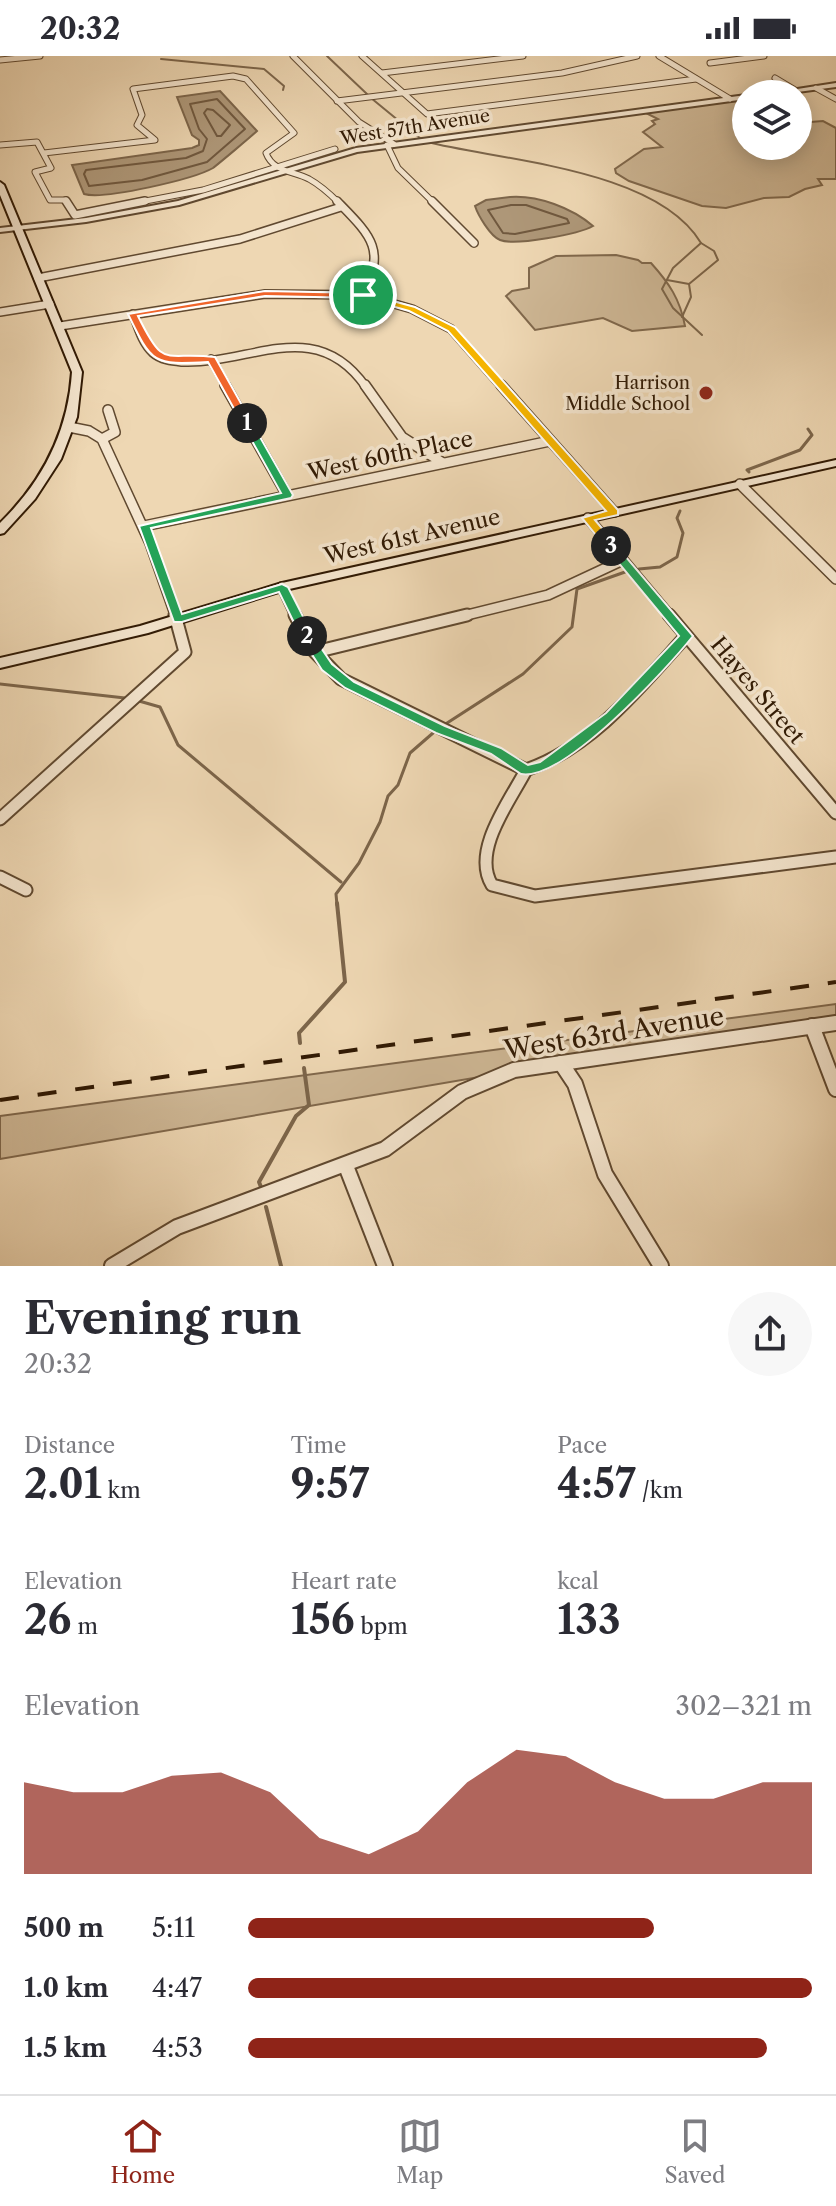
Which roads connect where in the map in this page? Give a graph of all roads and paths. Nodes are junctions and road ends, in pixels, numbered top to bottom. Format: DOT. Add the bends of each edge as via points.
graph roads {
  1 [pos="40,56"];
  2 [pos="293,56"];
  3 [pos="362,56"];
  4 [pos="523,56"];
  5 [pos="637,56"];
  6 [pos="659,56"];
  7 [pos="764,56"];
  8 [pos="0,60"];
  9 [pos="710,63"];
  10 [pos="382,73"];
  11 [pos="775,78"];
  12 [pos="696,79"];
  13 [pos="778,80"];
  14 [pos="836,85"];
  15 [pos="812,88"];
  16 [pos="816,88"];
  17 [pos="402,93"];
  18 [pos="730,99"];
  19 [pos="836,99"];
  20 [pos="337,101"];
  21 [pos="0,145"];
  22 [pos="390,145"];
  23 [pos="335,149"];
  24 [pos="44,153"];
  25 [pos="275,167"];
  26 [pos="290,171"];
  27 [pos="0,185"];
  28 [pos="341,207"];
  29 [pos="0,230"];
  30 [pos="18,230"];
  31 [pos="474,243"];
  32 [pos="38,278"];
  33 [pos="363,295"];
  34 [pos="50,304"];
  35 [pos="0,312"];
  36 [pos="133,314"];
  37 [pos="60,326"];
  38 [pos="211,359"];
  39 [pos="108,410"];
  40 [pos="69,427"];
  41 [pos="102,439"];
  42 [pos="550,441"];
  43 [pos="443,463"];
  44 [pos="836,463"];
  45 [pos="740,484"];
  46 [pos="287,495"];
  47 [pos="614,512"];
  48 [pos="588,518"];
  49 [pos="144,526"];
  50 [pos="0,530"];
  51 [pos="623,560"];
  52 [pos="836,561"];
  53 [pos="821,564"];
  54 [pos="836,579"];
  55 [pos="282,587"];
  56 [pos="178,620"];
  57 [pos="686,636"];
  58 [pos="315,652"];
  59 [pos="0,663"];
  60 [pos="526,770"];
  61 [pos="836,813"];
  62 [pos="0,819"];
  63 [pos="836,857"];
  64 [pos="0,877"];
  65 [pos="26,890"];
  66 [pos="836,1023"];
  67 [pos="812,1026"];
  68 [pos="561,1063"];
  69 [pos="836,1089"];
  70 [pos="346,1166"];
  71 [pos="112,1266"];
  72 [pos="385,1266"];
  73 [pos="661,1266"];
  1 -- 8 [label="street"];
  2 -- 20 [label="street"];
  3 -- 10 [label="street"];
  4 -- 10 [label="street"];
  5 -- 17 [label="street" via="575,71"];
  6 -- 12 [label="street"];
  7 -- 9 [label="street"];
  10 -- 17 [label="street"];
  11 -- 13 [label="street"];
  12 -- 17 [label="street" via="427,114"];
  12 -- 18 [label="street"];
  14 -- 16 [label="street"];
  15 -- 16 [label="street"];
  16 -- 19 [label="street"];
  17 -- 20 [label="street"];
  18 -- 22 [label="street, West 57th Avenue"];
  20 -- 22 [label="street"];
  21 -- 24 [label="street" via="37,142"];
  22 -- 26 [label="street, West 57th Avenue" via="339,154"];
  22 -- 31 [label="street" via="398,168"];
  23 -- 25 [label="street"];
  24 -- 25 [label="street" via="51,168 35,172 50,200 65,200 75,215 203,190"];
  24 -- 25 [label="street" via="155,140 137,125 142,115 133,89 241,77 294,133 266,153"];
  25 -- 26 [label="street"];
  26 -- 28 [label="street" via="325,189"];
  26 -- 30 [label="street, West 57th Avenue" via="154,208"];
  27 -- 30 [label="main road"];
  28 -- 32 [label="street" via="240,239"];
  28 -- 33 [label="street" via="376,253 376,268"];
  29 -- 30 [label="street, West 57th Avenue"];
  30 -- 32 [label="main road"];
  32 -- 34 [label="main road"];
  33 -- 36 [label="street" via="265,294"];
  33 -- 42 [label="street" via="412,309 451,329"];
  34 -- 35 [label="street"];
  34 -- 37 [label="main road"];
  36 -- 37 [label="street"];
  36 -- 38 [label="street" via="159,357"];
  37 -- 40 [label="main road" via="77,372 78,399"];
  38 -- 43 [label="street" via="288,346 319,349 347,361 398,433"];
  38 -- 46 [label="street"];
  39 -- 41 [label="street" via="115,432"];
  40 -- 41 [label="street"];
  40 -- 50 [label="main road" via="46,476"];
  41 -- 49 [label="street"];
  42 -- 43 [label="street, West 60th Place"];
  42 -- 47 [label="street"];
  43 -- 46 [label="street, West 60th Place"];
  44 -- 45 [label="main road, West 61st Avenue"];
  45 -- 47 [label="main road, West 61st Avenue"];
  45 -- 53 [label="street"];
  46 -- 49 [label="street, West 60th Place"];
  47 -- 48 [label="main road, West 61st Avenue"];
  48 -- 51 [label="street, Hayes Street"];
  48 -- 55 [label="main road, West 61st Avenue"];
  49 -- 56 [label="street"];
  51 -- 57 [label="street, Hayes Street"];
  51 -- 58 [label="street" via="548,595"];
  52 -- 53 [label="street"];
  53 -- 54 [label="street"];
  55 -- 56 [label="main road, West 61st Avenue"];
  55 -- 58 [label="street"];
  56 -- 59 [label="main road, West 61st Avenue"];
  56 -- 62 [label="street" via="185,652"];
  57 -- 60 [label="street" via="611,716 545,766"];
  57 -- 61 [label="street, Hayes Street"];
  58 -- 60 [label="street" via="349,685 496,751"];
  60 -- 63 [label="street" via="483,854 485,876 494,887 535,896"];
  64 -- 65 [label="street"];
  66 -- 67 [label="street, West 63rd Avenue"];
  67 -- 68 [label="street, West 63rd Avenue"];
  67 -- 69 [label="street"];
  68 -- 70 [label="street, West 63rd Avenue" via="514,1070 473,1085 389,1147"];
  68 -- 73 [label="street" via="571,1073 605,1176"];
  70 -- 71 [label="street, West 63rd Avenue" via="199,1215 139,1245"];
  70 -- 72 [label="street"];
}
